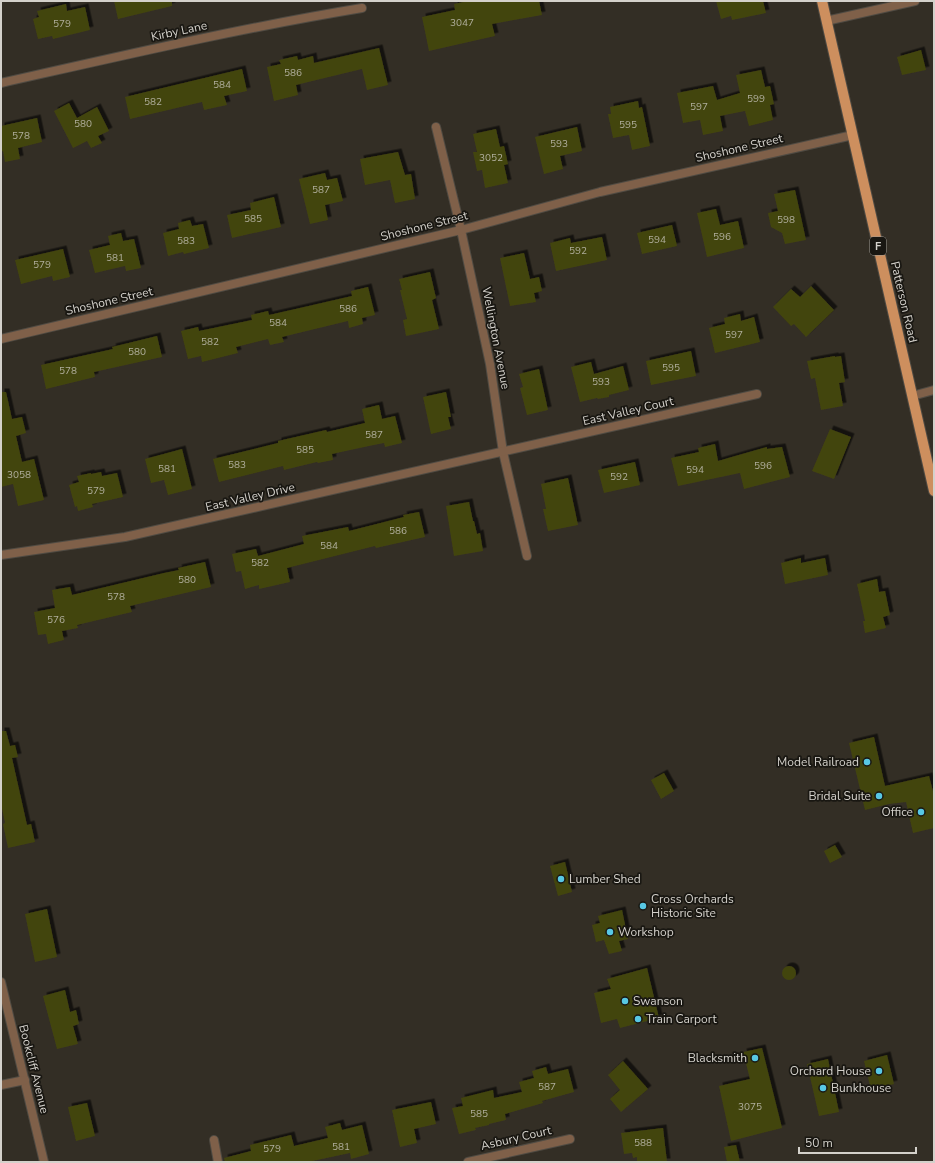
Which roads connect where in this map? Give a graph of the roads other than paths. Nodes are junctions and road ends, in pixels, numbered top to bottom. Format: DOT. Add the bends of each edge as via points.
graph roads {
  1 [pos="822,1"];
  2 [pos="915,1"];
  3 [pos="362,8"];
  4 [pos="826,20"];
  5 [pos="1,83"];
  6 [pos="436,127"];
  7 [pos="853,135"];
  8 [pos="461,230"];
  9 [pos="1,339"];
  10 [pos="934,390"];
  11 [pos="757,394"];
  12 [pos="912,396"];
  13 [pos="503,452"];
  14 [pos="934,491"];
  15 [pos="1,555"];
  16 [pos="527,556"];
  17 [pos="1,982"];
  18 [pos="25,1080"];
  19 [pos="1,1086"];
  20 [pos="570,1139"];
  21 [pos="214,1140"];
  22 [pos="44,1162"];
  23 [pos="218,1162"];
  24 [pos="468,1162"];
  1 -- 4 [label="main road, Patterson Road / F"];
  2 -- 4 [label="street"];
  3 -- 5 [label="street, Kirby Lane" via="298,18"];
  4 -- 7 [label="main road, Patterson Road / F"];
  6 -- 8 [label="street, Wellington Avenue"];
  7 -- 8 [label="street, Shoshone Street" via="600,192"];
  7 -- 12 [label="main road, Patterson Road / F"];
  8 -- 9 [label="street, Shoshone Street"];
  8 -- 13 [label="street, Wellington Avenue" via="490,364"];
  10 -- 12 [label="street"];
  11 -- 13 [label="street, East Valley Court"];
  12 -- 14 [label="main road, Patterson Road / F"];
  13 -- 15 [label="street, East Valley Drive" via="125,537"];
  13 -- 16 [label="street, Wellington Avenue"];
  17 -- 18 [label="street, Bookcliff Avenue"];
  18 -- 19 [label="street"];
  18 -- 22 [label="street, Bookcliff Avenue"];
  20 -- 24 [label="street, Asbury Court"];
  21 -- 23 [label="street"];
}
